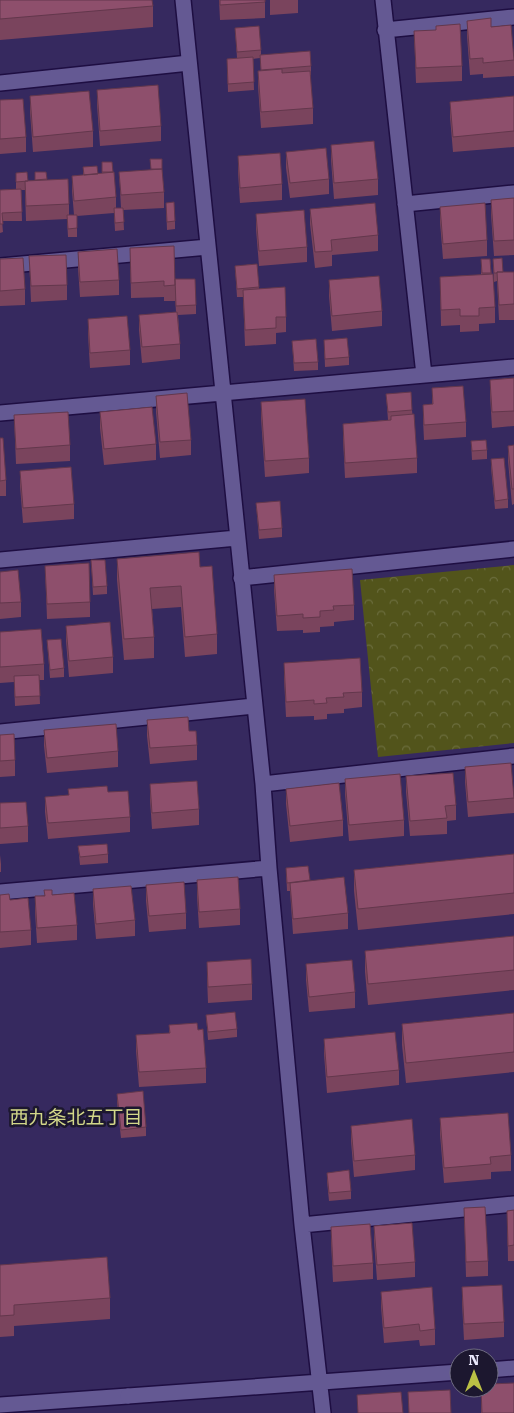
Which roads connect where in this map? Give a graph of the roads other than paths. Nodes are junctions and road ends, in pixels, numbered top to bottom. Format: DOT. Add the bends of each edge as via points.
graph roads {
  1 [pos="184,0"];
  2 [pos="383,0"];
  3 [pos="514,17"];
  4 [pos="385,30"];
  5 [pos="189,63"];
  6 [pos="0,83"];
  7 [pos="514,193"];
  8 [pos="405,204"];
  9 [pos="208,247"];
  10 [pos="0,266"];
  11 [pos="514,367"];
  12 [pos="424,375"];
  13 [pos="224,394"];
  14 [pos="0,413"];
  15 [pos="238,538"];
  16 [pos="514,549"];
  17 [pos="0,560"];
  18 [pos="242,578"];
  19 [pos="254,706"];
  20 [pos="0,732"];
  21 [pos="514,756"];
  22 [pos="263,784"];
  23 [pos="269,868"];
  24 [pos="0,892"];
  25 [pos="514,1204"];
  26 [pos="302,1225"];
  27 [pos="514,1368"];
  28 [pos="499,1369"];
  29 [pos="449,1373"];
  30 [pos="320,1383"];
  31 [pos="0,1405"];
  32 [pos="323,1413"];
  1 -- 5 [label="street"];
  2 -- 4 [label="street"];
  3 -- 4 [label="street"];
  4 -- 8 [label="street"];
  5 -- 6 [label="street"];
  5 -- 9 [label="street"];
  7 -- 8 [label="street"];
  8 -- 12 [label="street"];
  9 -- 10 [label="street"];
  9 -- 13 [label="street"];
  11 -- 12 [label="street"];
  12 -- 13 [label="street"];
  13 -- 14 [label="street"];
  13 -- 15 [label="street"];
  15 -- 17 [label="street"];
  15 -- 18 [label="street"];
  16 -- 18 [label="street"];
  18 -- 19 [label="street"];
  19 -- 20 [label="street"];
  19 -- 22 [label="street"];
  21 -- 22 [label="street"];
  22 -- 23 [label="street"];
  23 -- 24 [label="street"];
  23 -- 26 [label="street"];
  25 -- 26 [label="street"];
  26 -- 30 [label="street"];
  27 -- 28 [label="street"];
  29 -- 30 [label="street"];
  30 -- 31 [label="street"];
  30 -- 32 [label="street"];
}
